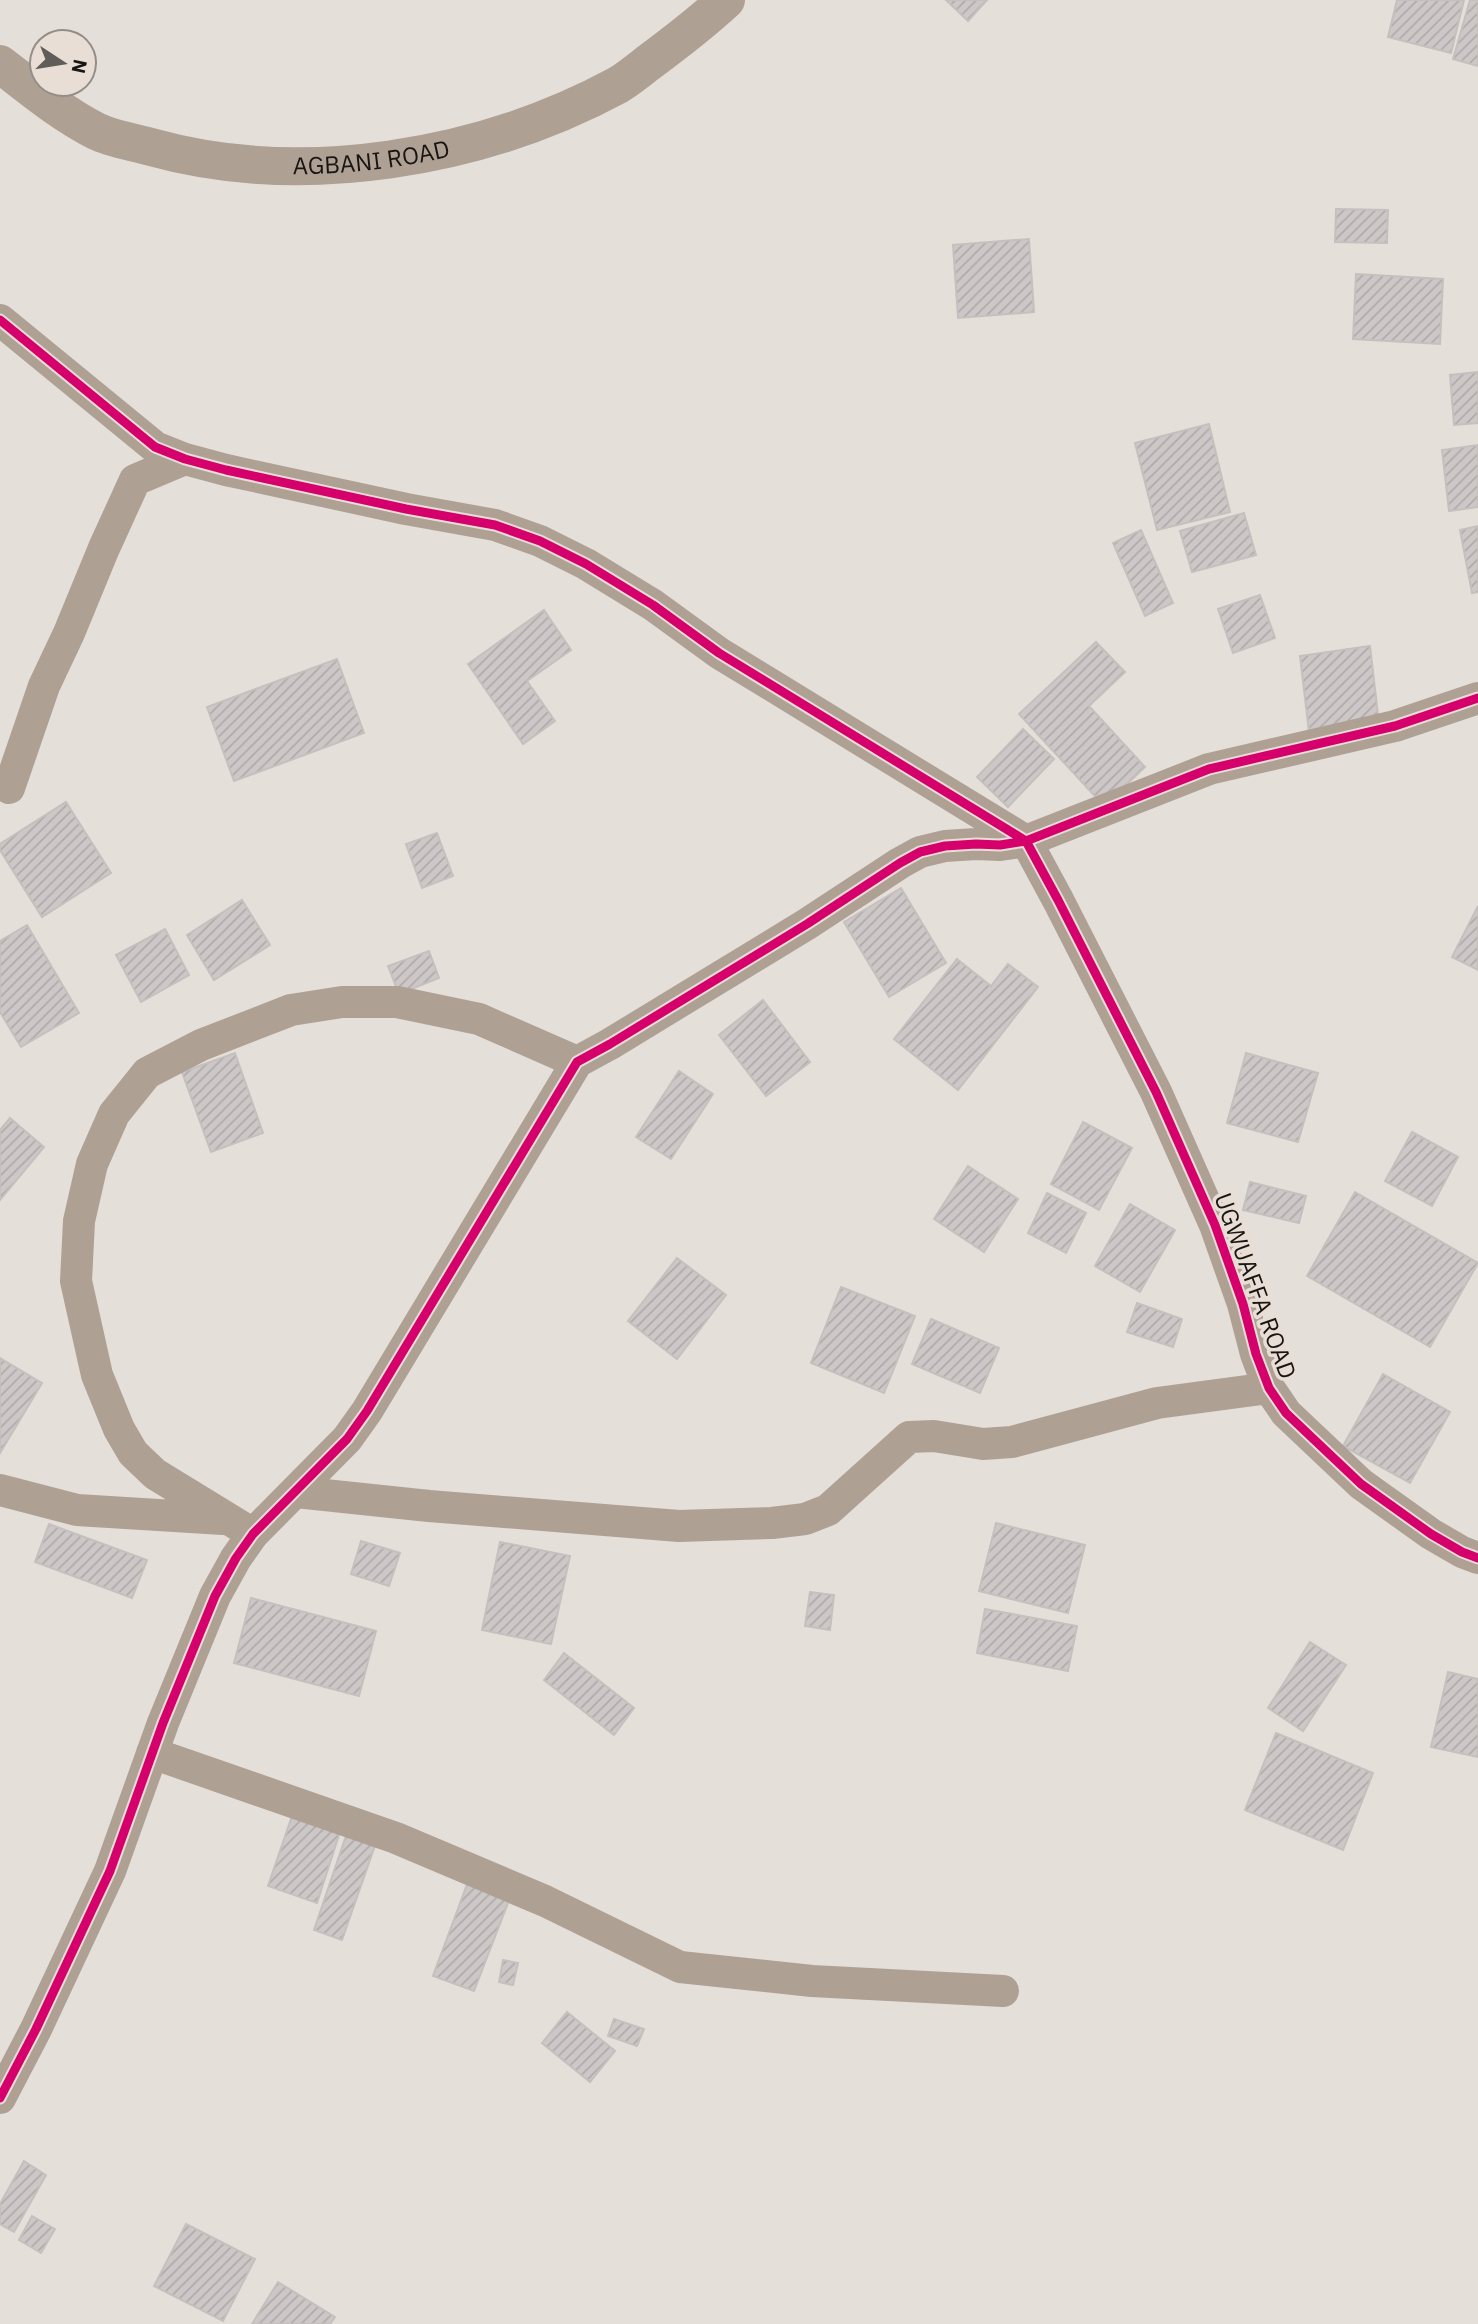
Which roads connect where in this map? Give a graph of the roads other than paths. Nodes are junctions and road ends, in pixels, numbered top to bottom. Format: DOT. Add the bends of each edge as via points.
graph roads {
  1 [pos="726,0"];
  2 [pos="0,64"];
  3 [pos="0,320"];
  4 [pos="185,460"];
  5 [pos="1478,698"];
  6 [pos="9,788"];
  7 [pos="1026,841"];
  8 [pos="577,1062"];
  9 [pos="1269,1388"];
  10 [pos="0,1490"];
  11 [pos="296,1492"];
  12 [pos="241,1527"];
  13 [pos="1478,1558"];
  14 [pos="152,1753"];
  15 [pos="1003,1991"];
  16 [pos="0,2098"];
  1 -- 2 [label="main road, AGBANI ROAD" via="620,84 540,122 452,148 369,162 267,167 183,156 97,132"];
  3 -- 4 [label="street" via="155,447"];
  4 -- 6 [label="street" via="135,480 44,686"];
  4 -- 7 [label="street" via="495,525 540,541 642,598 719,653"];
  5 -- 7 [label="street" via="1395,726 1209,769"];
  7 -- 8 [label="street" via="920,852"];
  7 -- 9 [label="street, UGWUAFFA ROAD" via="1161,1104 1215,1224"];
  8 -- 11 [label="street" via="367,1410"];
  8 -- 12 [label="street" via="479,1018 397,1002 342,1002 292,1010 201,1045 147,1073 114,1114 92,1164 79,1221 76,1281 97,1375 132,1453 155,1474"];
  9 -- 11 [label="street" via="1157,1403 1012,1442 909,1437 828,1510 805,1519 772,1523 679,1526"];
  9 -- 13 [label="street, UGWUAFFA ROAD" via="1286,1413 1361,1485 1431,1534"];
  10 -- 12 [label="street" via="77,1510"];
  11 -- 12 [label="street"];
  12 -- 14 [label="street" via="236,1558 215,1596"];
  14 -- 15 [label="street" via="396,1838 545,1901 680,1967 812,1981"];
  14 -- 16 [label="street" via="110,1871"];
}
